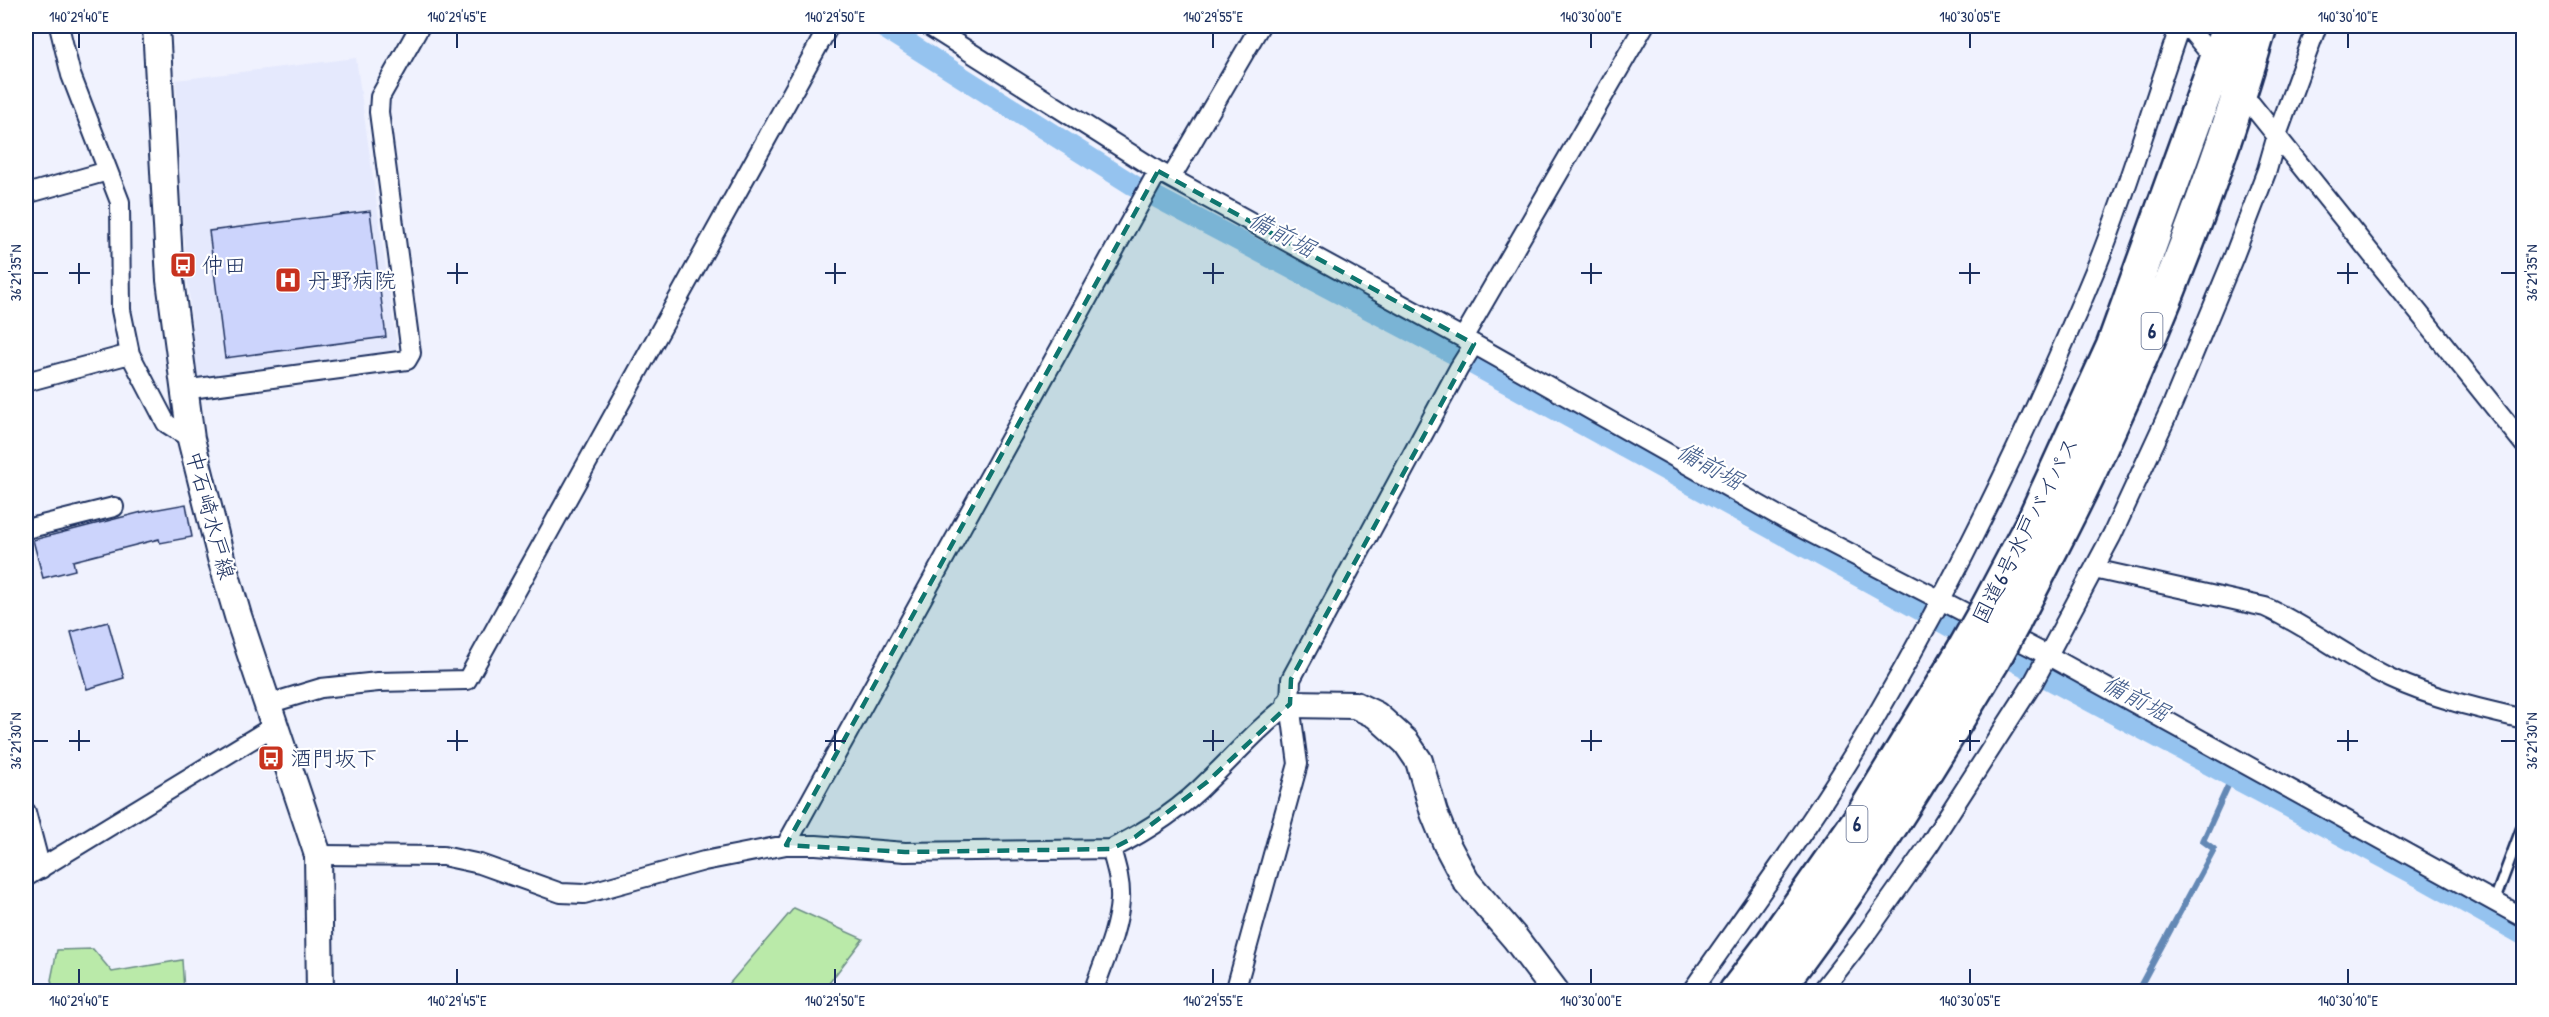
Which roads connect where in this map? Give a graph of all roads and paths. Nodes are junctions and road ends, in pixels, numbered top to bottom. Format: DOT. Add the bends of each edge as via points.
graph roads {
  1 [pos="58,26"];
  2 [pos="156,26"];
  3 [pos="420,26"];
  4 [pos="829,26"];
  5 [pos="929,26"];
  6 [pos="1260,26"];
  7 [pos="1644,26"];
  8 [pos="2180,26"];
  9 [pos="2187,26"];
  10 [pos="2229,26"];
  11 [pos="2260,26"];
  12 [pos="2317,26"];
  13 [pos="2207,50"];
  14 [pos="2251,104"];
  15 [pos="2277,135"];
  16 [pos="108,171"];
  17 [pos="1160,176"];
  18 [pos="26,194"];
  19 [pos="1469,344"];
  20 [pos="130,354"];
  21 [pos="26,382"];
  22 [pos="183,390"];
  23 [pos="191,439"];
  24 [pos="2523,444"];
  25 [pos="114,507"];
  26 [pos="26,529"];
  27 [pos="2094,568"];
  28 [pos="1938,604"];
  29 [pos="2000,616"];
  30 [pos="1978,655"];
  31 [pos="2045,660"];
  32 [pos="1290,704"];
  33 [pos="271,715"];
  34 [pos="2523,719"];
  35 [pos="26,812"];
  36 [pos="2523,822"];
  37 [pos="786,844"];
  38 [pos="1111,849"];
  39 [pos="318,855"];
  40 [pos="33,873"];
  41 [pos="2494,902"];
  42 [pos="2523,918"];
  43 [pos="320,992"];
  44 [pos="1094,992"];
  45 [pos="1235,992"];
  46 [pos="1556,992"];
  47 [pos="1691,992"];
  48 [pos="1736,992"];
  49 [pos="1774,992"];
  50 [pos="1821,992"];
  1 -- 16 [label="street" via="71,75"];
  2 -- 22 [label="main road, 中石崎水戸線" via="167,245"];
  3 -- 22 [label="street" via="380,97 379,112 411,353 407,360"];
  4 -- 33 [label="street" via="467,680 321,688"];
  5 -- 17 [label="street"];
  6 -- 17 [label="street"];
  7 -- 19 [label="street"];
  8 -- 28 [label="street" via="2098,261 2027,428"];
  9 -- 13 [label="street"];
  10 -- 29 [label="highway, 国道6号水戸バイパス / 6" via="2113,347 2035,518"];
  11 -- 29 [label="highway, 国道6号水戸バイパス / 6" via="2208,188 2150,336 2097,456"];
  12 -- 15 [label="street"];
  14 -- 15 [label="street"];
  15 -- 24 [label="street"];
  15 -- 27 [label="street" via="2267,170 2173,403"];
  16 -- 18 [label="street"];
  16 -- 20 [label="street" via="120,202 121,310"];
  17 -- 19 [label="street"];
  17 -- 37 [label="street" via="1142,199"];
  19 -- 28 [label="street"];
  19 -- 32 [label="street" via="1291,679"];
  20 -- 21 [label="street"];
  20 -- 23 [label="street" via="166,423"];
  22 -- 23 [label="main road, 中石崎水戸線"];
  23 -- 33 [label="main road, 中石崎水戸線" via="221,558"];
  25 -- 26 [label="street"];
  27 -- 31 [label="street"];
  27 -- 34 [label="street" via="2265,607 2395,680 2475,708"];
  28 -- 31 [label="street"];
  28 -- 47 [label="street" via="1831,790"];
  29 -- 30 [label="highway, 国道6号水戸バイパス / 6, bridge"];
  30 -- 48 [label="highway, 国道6号水戸バイパス / 6"];
  30 -- 49 [label="highway, 国道6号水戸バイパス / 6" via="1910,797"];
  31 -- 41 [label="street"];
  31 -- 50 [label="street" via="1929,845"];
  32 -- 38 [label="street" via="1269,719 1207,782 1135,837"];
  32 -- 45 [label="street" via="1298,764"];
  32 -- 46 [label="main road" via="1355,705 1376,715 1406,742 1419,761 1434,813 1466,880"];
  33 -- 39 [label="main road, 中石崎水戸線"];
  33 -- 40 [label="street"];
  35 -- 40 [label="street"];
  36 -- 41 [label="lane"];
  37 -- 38 [label="street" via="905,852"];
  37 -- 39 [label="street" via="704,861 584,894 561,893 480,864 443,856"];
  38 -- 44 [label="street" via="1119,876 1120,899"];
  39 -- 43 [label="main road, 中石崎水戸線"];
  41 -- 42 [label="street"];
}
